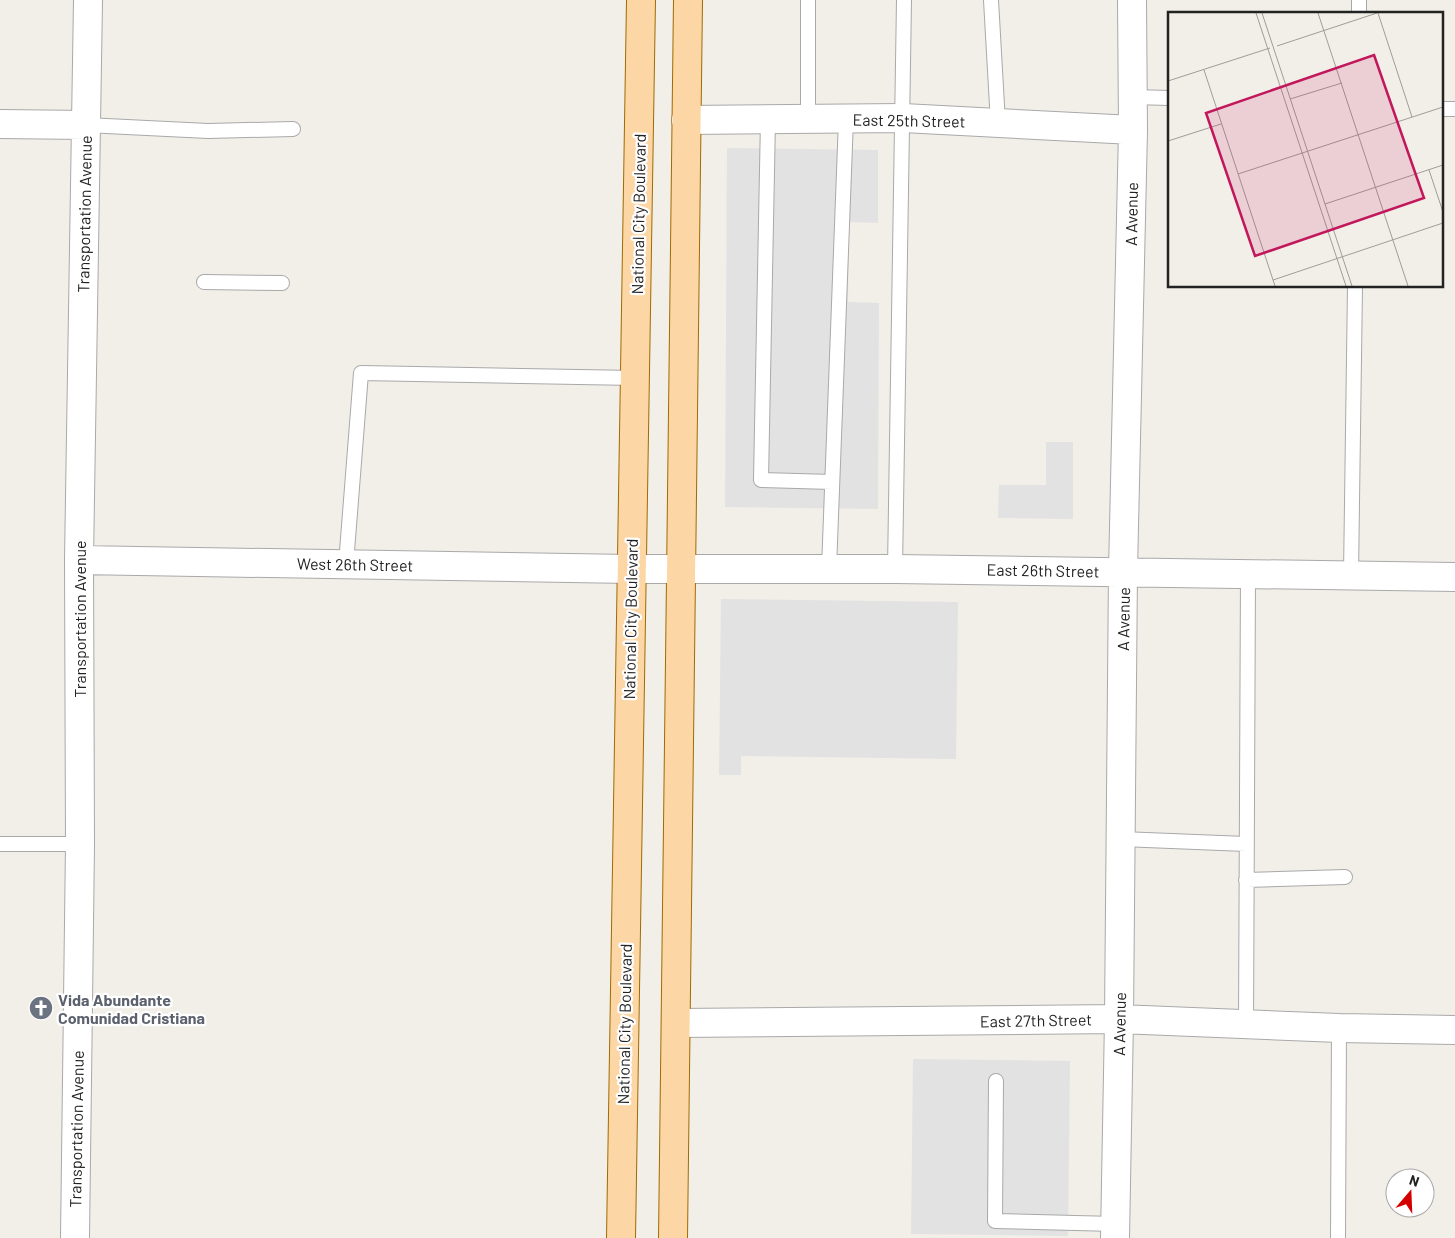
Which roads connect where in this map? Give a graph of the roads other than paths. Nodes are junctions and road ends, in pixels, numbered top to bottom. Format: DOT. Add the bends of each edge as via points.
graph roads {
  1 [pos="88,0"];
  2 [pos="641,0"];
  3 [pos="688,0"];
  4 [pos="808,0"];
  5 [pos="904,0"];
  6 [pos="991,0"];
  7 [pos="1132,0"];
  8 [pos="1132,97"];
  9 [pos="1168,98"];
  10 [pos="1442,109"];
  11 [pos="1455,109"];
  12 [pos="903,118"];
  13 [pos="768,119"];
  14 [pos="808,119"];
  15 [pos="846,119"];
  16 [pos="686,120"];
  17 [pos="998,123"];
  18 [pos="0,124"];
  19 [pos="86,126"];
  20 [pos="292,129"];
  21 [pos="1133,130"];
  22 [pos="204,282"];
  23 [pos="282,283"];
  24 [pos="1355,288"];
  25 [pos="635,378"];
  26 [pos="832,482"];
  27 [pos="79,560"];
  28 [pos="346,564"];
  29 [pos="895,568"];
  30 [pos="631,569"];
  31 [pos="680,569"];
  32 [pos="829,569"];
  33 [pos="1123,571"];
  34 [pos="1248,574"];
  35 [pos="1350,575"];
  36 [pos="1455,577"];
  37 [pos="1121,840"];
  38 [pos="0,844"];
  39 [pos="80,844"];
  40 [pos="1246,844"];
  41 [pos="1345,877"];
  42 [pos="1246,880"];
  43 [pos="1119,1019"];
  44 [pos="677,1022"];
  45 [pos="1246,1024"];
  46 [pos="1339,1028"];
  47 [pos="1455,1030"];
  48 [pos="996,1081"];
  49 [pos="1115,1231"];
  50 [pos="75,1238"];
  51 [pos="621,1238"];
  52 [pos="673,1238"];
  53 [pos="1338,1238"];
  1 -- 19 [label="street, Transportation Avenue"];
  2 -- 25 [label="main road, National City Boulevard"];
  3 -- 16 [label="main road"];
  4 -- 14 [label="lane"];
  5 -- 12 [label="lane"];
  6 -- 17 [label="lane"];
  7 -- 8 [label="street, A Avenue"];
  8 -- 9 [label="lane"];
  8 -- 21 [label="street, A Avenue"];
  10 -- 11 [label="lane"];
  12 -- 15 [label="street, East 25th Street"];
  12 -- 17 [label="street, East 25th Street"];
  12 -- 29 [label="lane"];
  13 -- 14 [label="street, East 25th Street"];
  13 -- 16 [label="street, East 25th Street"];
  13 -- 26 [label="lane" via="761,480"];
  14 -- 15 [label="street, East 25th Street"];
  15 -- 26 [label="lane"];
  16 -- 31 [label="main road"];
  17 -- 21 [label="street, East 25th Street"];
  18 -- 19 [label="street"];
  19 -- 20 [label="lane"];
  19 -- 27 [label="street, Transportation Avenue"];
  21 -- 33 [label="street, A Avenue"];
  22 -- 23 [label="lane"];
  24 -- 35 [label="lane"];
  25 -- 28 [label="lane" via="361,373"];
  25 -- 30 [label="main road, National City Boulevard"];
  26 -- 32 [label="lane"];
  27 -- 28 [label="street, West 26th Street"];
  27 -- 39 [label="street, Transportation Avenue"];
  28 -- 30 [label="street, West 26th Street"];
  29 -- 32 [label="street, East 26th Street"];
  29 -- 33 [label="street, East 26th Street"];
  30 -- 31 [label="street, East 26th Street"];
  30 -- 51 [label="main road, National City Boulevard"];
  31 -- 32 [label="street, East 26th Street"];
  31 -- 44 [label="main road"];
  33 -- 34 [label="street, East 26th Street"];
  33 -- 37 [label="street, A Avenue"];
  34 -- 35 [label="street, East 26th Street"];
  34 -- 40 [label="lane"];
  35 -- 36 [label="street, East 26th Street"];
  37 -- 40 [label="lane"];
  37 -- 43 [label="street, A Avenue"];
  38 -- 39 [label="lane"];
  39 -- 50 [label="street, Transportation Avenue"];
  40 -- 42 [label="lane"];
  41 -- 42 [label="lane"];
  42 -- 45 [label="lane"];
  43 -- 44 [label="street, East 27th Street"];
  43 -- 45 [label="street, East 27th Street"];
  43 -- 49 [label="street, A Avenue"];
  44 -- 52 [label="main road"];
  45 -- 46 [label="street, East 27th Street"];
  46 -- 47 [label="street, East 27th Street"];
  46 -- 53 [label="lane"];
  48 -- 49 [label="lane" via="996,1221"];
}
